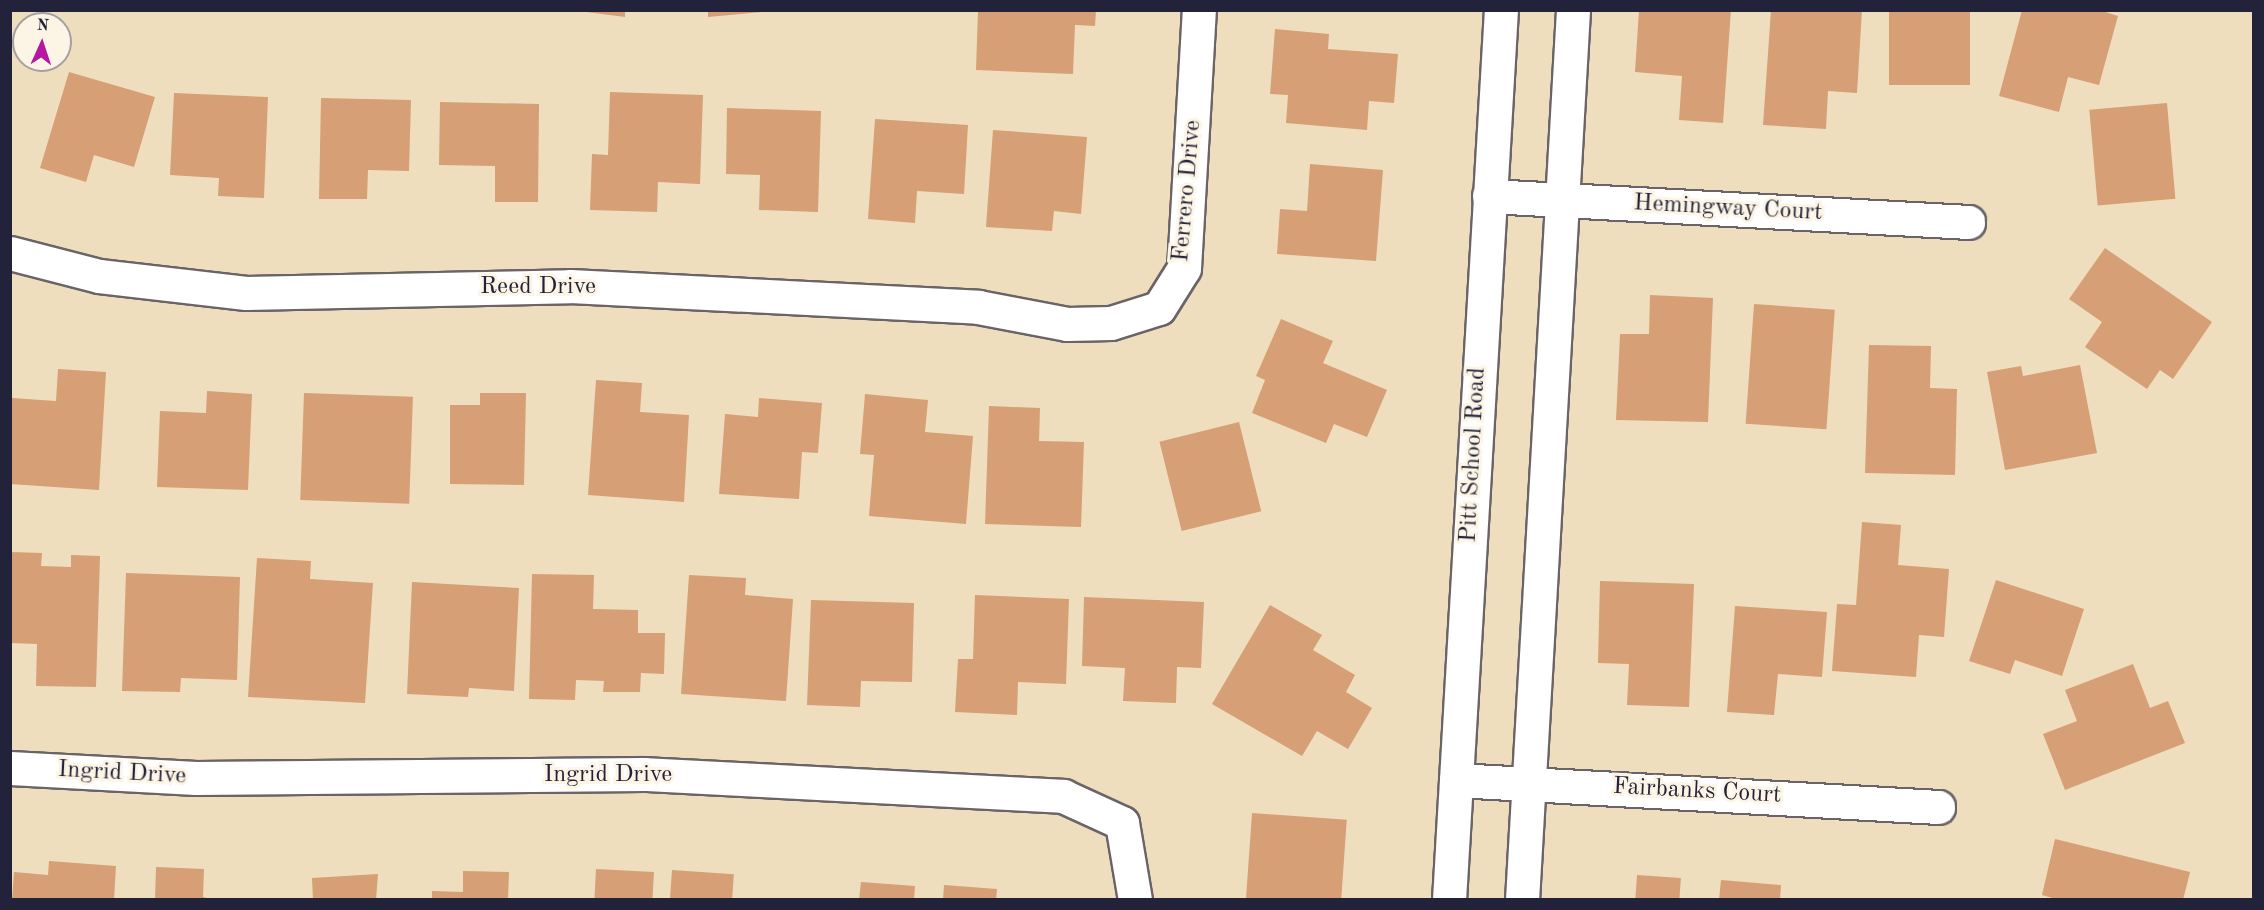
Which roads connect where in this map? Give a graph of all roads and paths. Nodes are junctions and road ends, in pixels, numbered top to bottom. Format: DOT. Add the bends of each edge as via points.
graph roads {
  1 [pos="1199,10"];
  2 [pos="1501,10"];
  3 [pos="1573,10"];
  4 [pos="1488,196"];
  5 [pos="1562,200"];
  6 [pos="1968,222"];
  7 [pos="10,253"];
  8 [pos="1067,324"];
  9 [pos="10,768"];
  10 [pos="1456,780"];
  11 [pos="1529,784"];
  12 [pos="1938,807"];
  13 [pos="1135,900"];
  14 [pos="1449,900"];
  15 [pos="1522,900"];
  1 -- 8 [label="street, Ferrero Drive" via="1184,268 1158,308 1111,323"];
  2 -- 4 [label="street, Pitt School Road"];
  3 -- 5 [label="street"];
  4 -- 5 [label="street, Hemingway Court"];
  4 -- 10 [label="street, Pitt School Road"];
  5 -- 6 [label="street, Hemingway Court"];
  5 -- 11 [label="street"];
  7 -- 8 [label="street, Reed Drive" via="99,276 246,293 570,286 978,307"];
  9 -- 13 [label="street, Ingrid Drive" via="196,778 644,774 1063,796 1122,823"];
  10 -- 11 [label="street, Fairbanks Court"];
  10 -- 14 [label="street, Pitt School Road"];
  11 -- 12 [label="street, Fairbanks Court"];
  11 -- 15 [label="street"];
}
